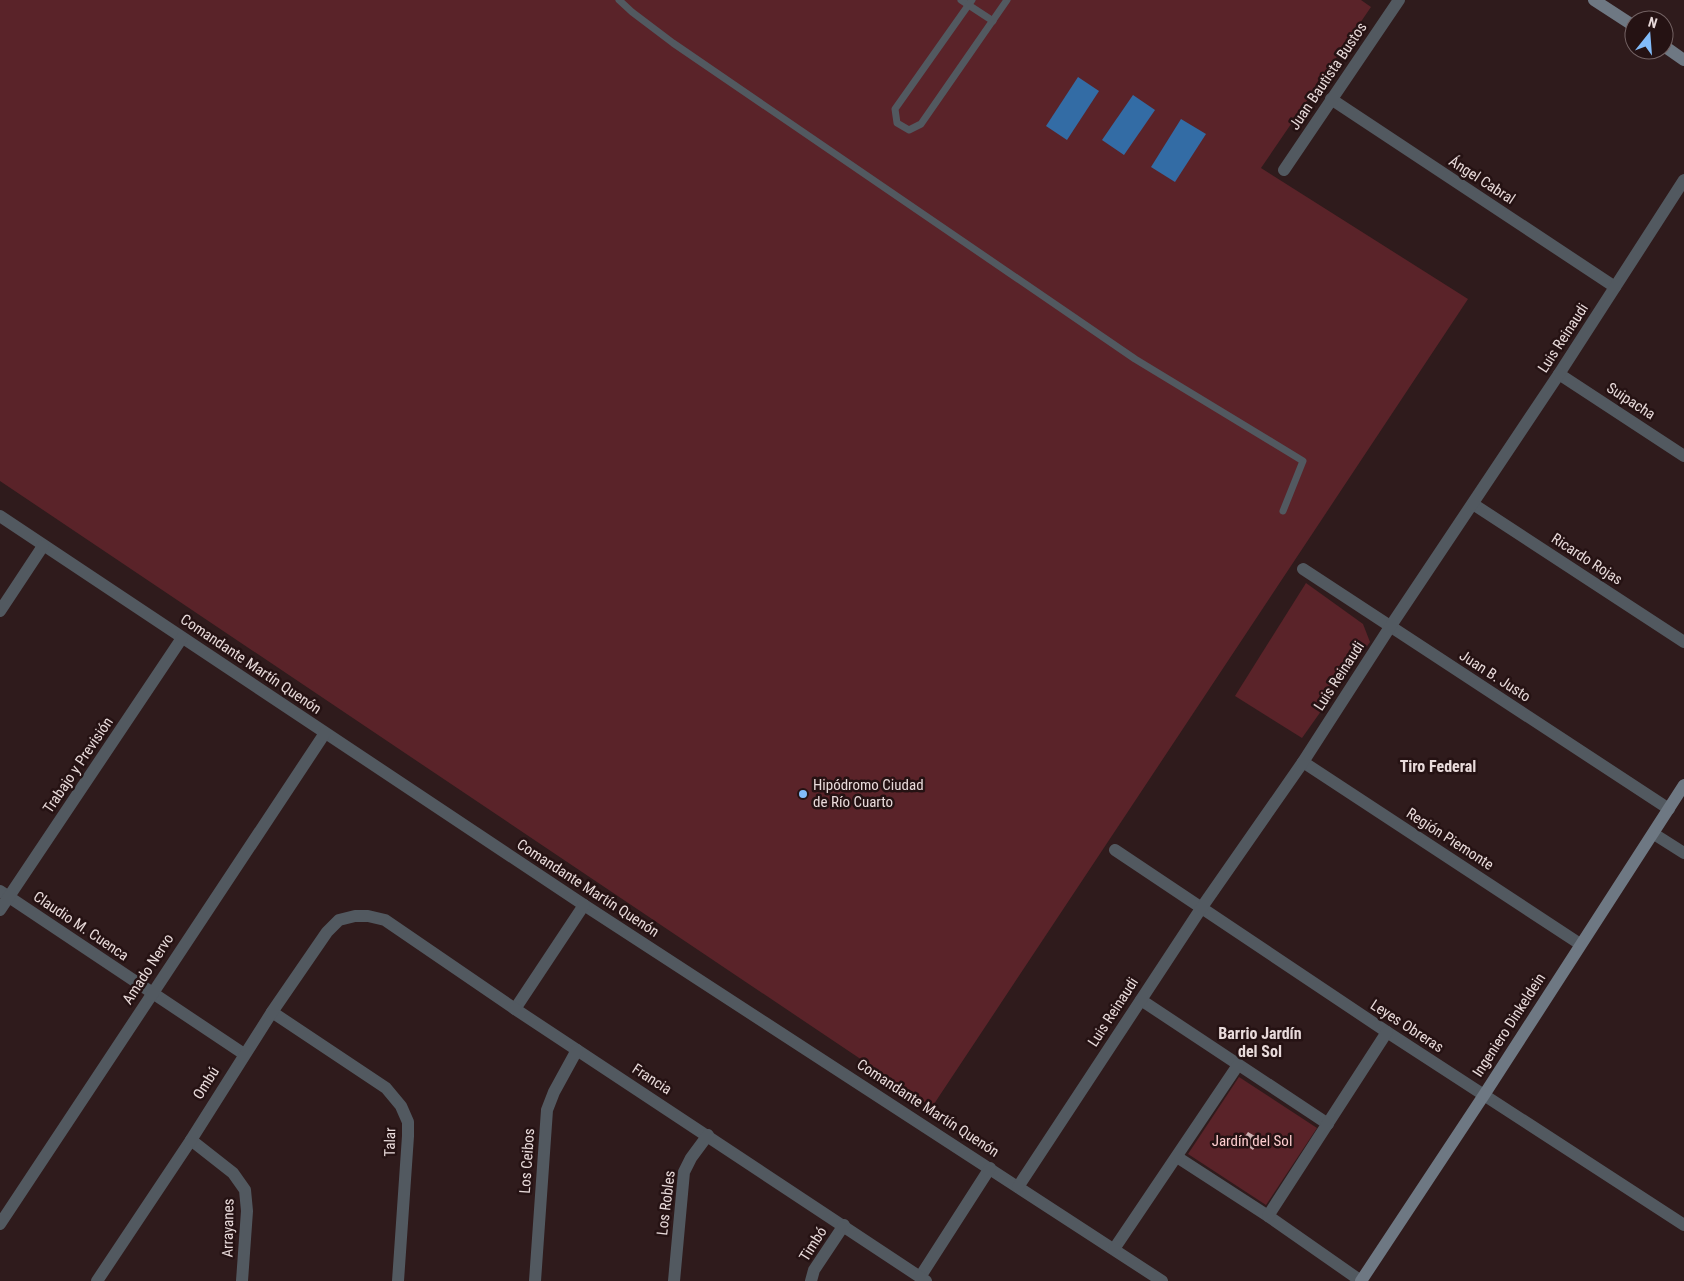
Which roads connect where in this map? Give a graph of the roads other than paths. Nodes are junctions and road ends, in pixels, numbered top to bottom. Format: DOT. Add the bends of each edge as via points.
graph roads {
  1 [pos="619,0"];
  2 [pos="961,0"];
  3 [pos="1007,0"];
  4 [pos="1399,0"];
  5 [pos="1594,0"];
  6 [pos="970,2"];
  7 [pos="1624,20"];
  8 [pos="993,21"];
  9 [pos="1331,99"];
  10 [pos="1284,170"];
  11 [pos="1684,180"];
  12 [pos="1615,287"];
  13 [pos="1559,374"];
  14 [pos="1684,456"];
  15 [pos="1473,504"];
  16 [pos="1283,511"];
  17 [pos="0,516"];
  18 [pos="43,546"];
  19 [pos="1303,569"];
  20 [pos="0,611"];
  21 [pos="1390,627"];
  22 [pos="182,638"];
  23 [pos="1684,642"];
  24 [pos="325,733"];
  25 [pos="1303,762"];
  26 [pos="1684,785"];
  27 [pos="1669,809"];
  28 [pos="1654,834"];
  29 [pos="1115,850"];
  30 [pos="1684,853"];
  31 [pos="4,894"];
  32 [pos="584,905"];
  33 [pos="1202,907"];
  34 [pos="0,910"];
  35 [pos="355,916"];
  36 [pos="1580,944"];
  37 [pos="152,992"];
  38 [pos="1141,1000"];
  39 [pos="515,1009"];
  40 [pos="272,1012"];
  41 [pos="1387,1032"];
  42 [pos="577,1050"];
  43 [pos="244,1054"];
  44 [pos="1238,1065"];
  45 [pos="1484,1095"];
  46 [pos="1328,1124"];
  47 [pos="708,1135"];
  48 [pos="190,1140"];
  49 [pos="1177,1157"];
  50 [pos="990,1168"];
  51 [pos="1018,1187"];
  52 [pos="1268,1216"];
  53 [pos="0,1224"];
  54 [pos="844,1225"];
  55 [pos="1684,1225"];
  56 [pos="1114,1249"];
  57 [pos="923,1279"];
  58 [pos="97,1281"];
  59 [pos="242,1281"];
  60 [pos="398,1281"];
  61 [pos="535,1281"];
  62 [pos="674,1281"];
  63 [pos="811,1281"];
  64 [pos="1162,1281"];
  65 [pos="1361,1281"];
  1 -- 16 [label="lane" via="682,48 1135,360 1303,461"];
  2 -- 6 [label="lane"];
  3 -- 8 [label="lane"];
  4 -- 9 [label="street, Juan Bautista Bustos"];
  5 -- 7 [label="main road"];
  6 -- 8 [label="lane"];
  6 -- 8 [label="lane" via="895,109 896,122 908,130 921,124"];
  9 -- 10 [label="street, Juan Bautista Bustos"];
  9 -- 12 [label="street, Ángel Cabral"];
  11 -- 12 [label="street, Luis Reinaudi"];
  12 -- 13 [label="street, Luis Reinaudi"];
  13 -- 14 [label="street, Suipacha"];
  13 -- 15 [label="street, Luis Reinaudi"];
  15 -- 21 [label="street, Luis Reinaudi"];
  15 -- 23 [label="street, Ricardo Rojas"];
  17 -- 18 [label="street, Comandante Martín Quenón"];
  18 -- 20 [label="street"];
  18 -- 22 [label="street, Comandante Martín Quenón"];
  19 -- 21 [label="street, Juan B. Justo"];
  21 -- 25 [label="street, Luis Reinaudi"];
  21 -- 27 [label="street, Juan B. Justo"];
  22 -- 24 [label="street, Comandante Martín Quenón"];
  22 -- 31 [label="street, Trabajo y Previsión"];
  24 -- 32 [label="street, Comandante Martín Quenón"];
  24 -- 37 [label="street, Amado Nervo"];
  25 -- 33 [label="street, Luis Reinaudi"];
  25 -- 36 [label="street, Región Piemonte"];
  26 -- 27 [label="main road, Ingeniero Dinkeldein"];
  27 -- 28 [label="main road, Ingeniero Dinkeldein"];
  28 -- 30 [label="street"];
  28 -- 36 [label="main road, Ingeniero Dinkeldein"];
  29 -- 33 [label="street, Leyes Obreras"];
  31 -- 34 [label="street, Trabajo y Previsión"];
  31 -- 37 [label="street, Claudio M. Cuenca"];
  32 -- 39 [label="street"];
  32 -- 50 [label="street, Comandante Martín Quenón"];
  33 -- 38 [label="street, Luis Reinaudi"];
  33 -- 41 [label="street, Leyes Obreras"];
  35 -- 39 [label="street, Francia" via="385,920"];
  35 -- 40 [label="street, Ombú" via="339,920 327,932"];
  36 -- 45 [label="main road, Ingeniero Dinkeldein"];
  37 -- 43 [label="street, Claudio M. Cuenca"];
  37 -- 53 [label="street, Amado Nervo"];
  38 -- 44 [label="street"];
  38 -- 51 [label="street, Luis Reinaudi"];
  39 -- 42 [label="street, Francia"];
  40 -- 43 [label="street, Ombú"];
  40 -- 60 [label="street, Talar" via="386,1088 401,1106 408,1122 408,1136"];
  41 -- 45 [label="street, Leyes Obreras"];
  41 -- 46 [label="street"];
  42 -- 47 [label="street, Francia"];
  42 -- 61 [label="street, Los Ceibos" via="547,1110"];
  43 -- 48 [label="street, Ombú"];
  44 -- 46 [label="street"];
  44 -- 49 [label="street"];
  45 -- 55 [label="street, Leyes Obreras"];
  45 -- 65 [label="main road, Ingeniero Dinkeldein"];
  46 -- 52 [label="street"];
  47 -- 54 [label="street, Francia"];
  47 -- 62 [label="street, Los Robles" via="690,1158 684,1172"];
  48 -- 58 [label="street, Ombú"];
  48 -- 59 [label="street, Arrayanes" via="233,1173 245,1190 247,1211"];
  49 -- 52 [label="street"];
  49 -- 56 [label="street"];
  50 -- 51 [label="street, Comandante Martín Quenón"];
  50 -- 57 [label="street"];
  51 -- 56 [label="street, Comandante Martín Quenón"];
  52 -- 65 [label="street"];
  54 -- 57 [label="street, Francia"];
  54 -- 63 [label="street, Timbó" via="814,1270"];
  56 -- 64 [label="street, Comandante Martín Quenón"];
}
